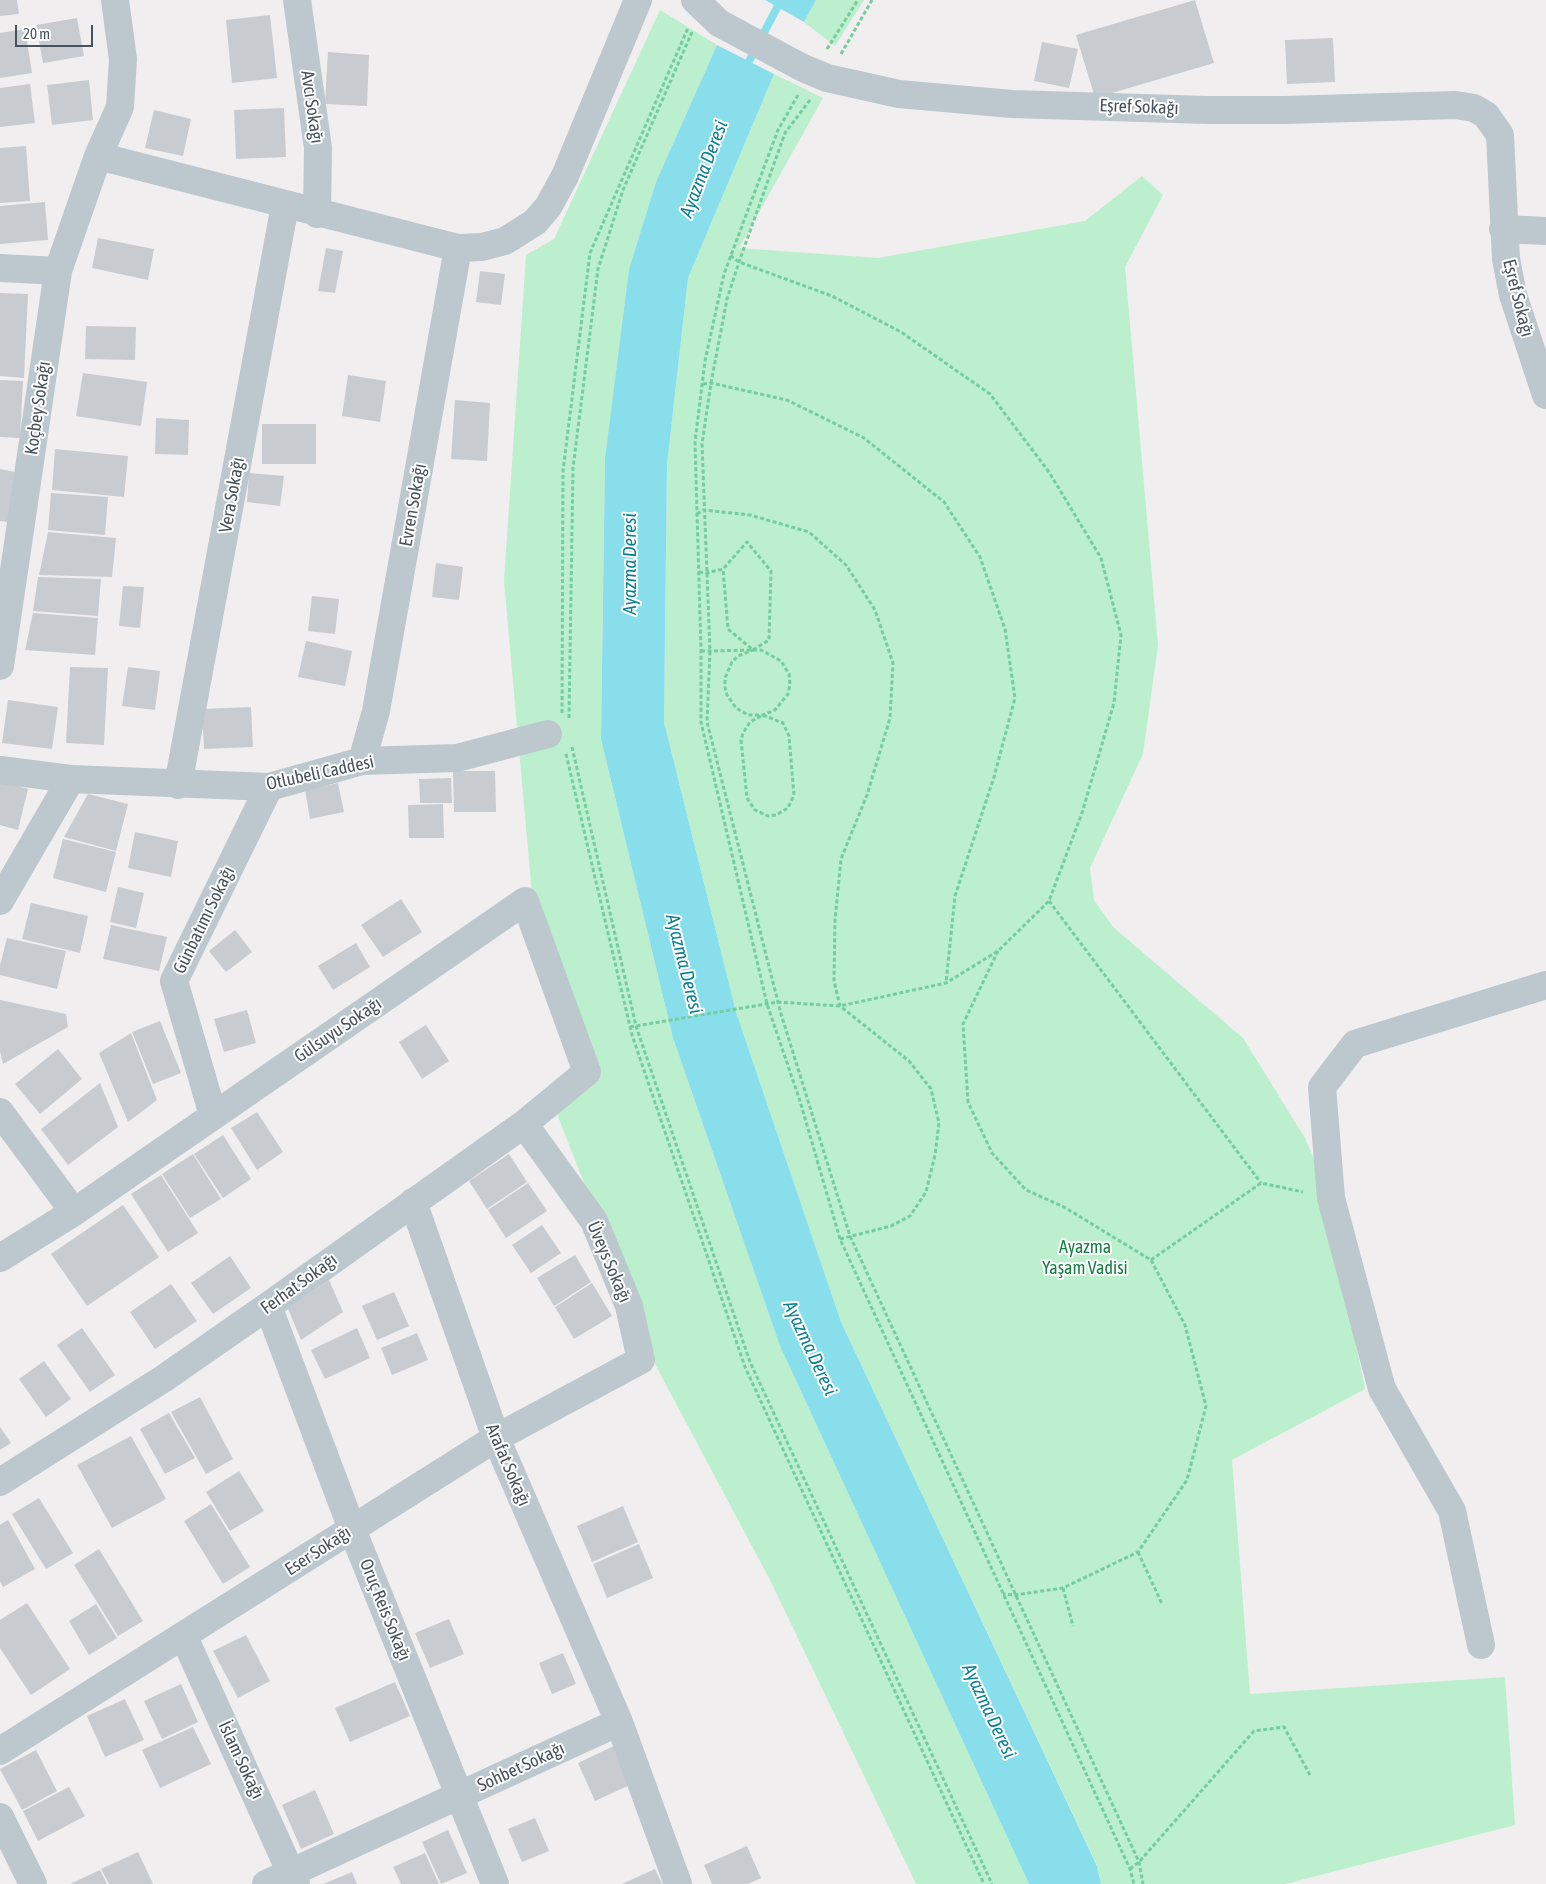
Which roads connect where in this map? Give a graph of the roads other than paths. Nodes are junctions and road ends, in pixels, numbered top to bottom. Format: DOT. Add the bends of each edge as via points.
graph roads {
  1 [pos="115,0"];
  2 [pos="297,0"];
  3 [pos="638,0"];
  4 [pos="704,9"];
  5 [pos="98,156"];
  6 [pos="285,205"];
  7 [pos="317,214"];
  8 [pos="1503,230"];
  9 [pos="1546,231"];
  10 [pos="458,248"];
  11 [pos="0,268"];
  12 [pos="58,271"];
  13 [pos="1546,395"];
  14 [pos="0,666"];
  15 [pos="563,734"];
  16 [pos="362,760"];
  17 [pos="0,770"];
  18 [pos="71,779"];
  19 [pos="178,785"];
  20 [pos="269,786"];
  21 [pos="0,901"];
  22 [pos="1546,985"];
  23 [pos="588,1072"];
  24 [pos="0,1112"];
  25 [pos="213,1116"];
  26 [pos="524,1124"];
  27 [pos="413,1202"];
  28 [pos="74,1212"];
  29 [pos="0,1258"];
  30 [pos="268,1306"];
  31 [pos="641,1360"];
  32 [pos="496,1438"];
  33 [pos="0,1482"];
  34 [pos="352,1529"];
  35 [pos="184,1637"];
  36 [pos="1482,1645"];
  37 [pos="619,1722"];
  38 [pos="0,1751"];
  39 [pos="460,1795"];
  40 [pos="0,1818"];
  41 [pos="294,1878"];
  42 [pos="33,1884"];
  43 [pos="266,1884"];
  44 [pos="495,1884"];
  45 [pos="678,1884"];
  1 -- 5 [label="street, Koçbey Sokağı" via="123,58 120,107"];
  2 -- 7 [label="street, Avcı Sokağı" via="318,148"];
  3 -- 10 [label="street" via="548,207 535,222 505,241 482,247"];
  4 -- 8 [label="street, Eşref Sokağı" via="814,73 899,94 1012,104 1284,110 1456,105 1474,108 1486,115 1500,135"];
  5 -- 6 [label="street"];
  5 -- 12 [label="street, Koçbey Sokağı"];
  6 -- 7 [label="street"];
  6 -- 19 [label="street, Vera Sokağı"];
  7 -- 10 [label="street"];
  8 -- 9 [label="street"];
  8 -- 13 [label="street, Eşref Sokağı" via="1513,295"];
  10 -- 16 [label="street, Evren Sokağı" via="376,711"];
  11 -- 12 [label="street"];
  12 -- 14 [label="street, Koçbey Sokağı"];
  15 -- 16 [label="street, Otlubeli Caddesi" via="457,758"];
  16 -- 20 [label="street, Otlubeli Caddesi"];
  17 -- 18 [label="street, Otlubeli Caddesi"];
  18 -- 19 [label="street, Otlubeli Caddesi"];
  18 -- 21 [label="street"];
  19 -- 20 [label="street, Otlubeli Caddesi"];
  20 -- 25 [label="street, Günbatımı Sokağı" via="174,981"];
  22 -- 36 [label="street" via="1355,1044 1322,1087 1331,1198 1382,1389 1452,1512"];
  23 -- 25 [label="street, Gülsuyu Sokağı" via="525,901"];
  23 -- 26 [label="street, Ferhat Sokağı"];
  24 -- 28 [label="street"];
  25 -- 28 [label="street, Gülsuyu Sokağı"];
  26 -- 27 [label="street, Ferhat Sokağı"];
  26 -- 31 [label="street, Üveys Sokağı" via="594,1222 629,1306"];
  27 -- 30 [label="street, Ferhat Sokağı"];
  27 -- 32 [label="street, Arafat Sokağı"];
  28 -- 29 [label="street, Gülsuyu Sokağı"];
  30 -- 33 [label="street, Ferhat Sokağı" via="163,1379"];
  30 -- 34 [label="street, Oruç Reis Sokağı"];
  31 -- 32 [label="street, Eser Sokağı"];
  32 -- 34 [label="street, Eser Sokağı"];
  32 -- 37 [label="street, Arafat Sokağı"];
  34 -- 35 [label="street, Eser Sokağı"];
  34 -- 39 [label="street, Oruç Reis Sokağı"];
  35 -- 38 [label="street, Eser Sokağı"];
  35 -- 41 [label="street, İslam Sokağı"];
  37 -- 39 [label="street, Sohbet Sokağı"];
  37 -- 45 [label="street"];
  39 -- 41 [label="street, Sohbet Sokağı"];
  39 -- 44 [label="street, Oruç Reis Sokağı"];
  40 -- 42 [label="street"];
  41 -- 43 [label="street, Sohbet Sokağı"];
}
